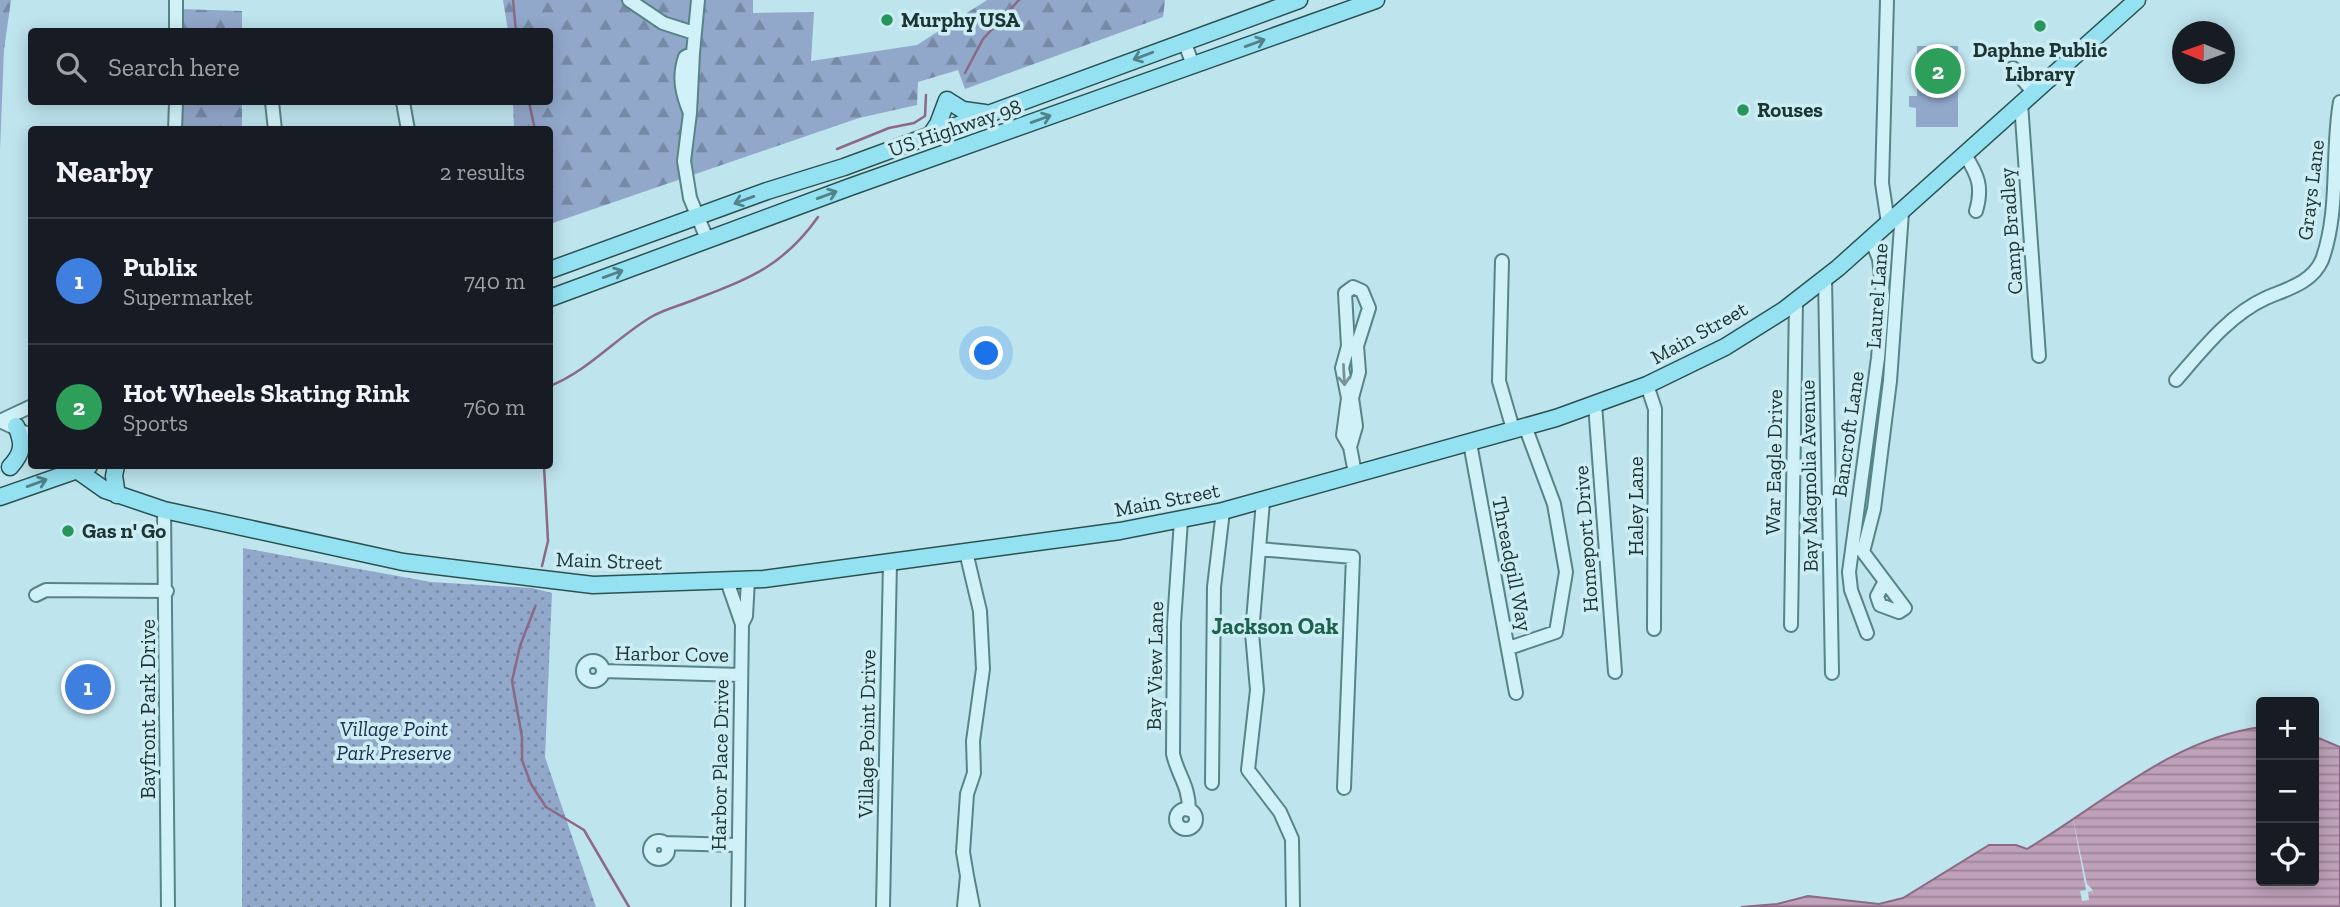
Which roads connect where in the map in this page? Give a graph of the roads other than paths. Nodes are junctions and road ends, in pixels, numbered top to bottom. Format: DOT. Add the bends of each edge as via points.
graph roads {
  1 [pos="176,0"];
  2 [pos="629,0"];
  3 [pos="698,0"];
  4 [pos="1299,0"];
  5 [pos="1376,0"];
  6 [pos="1887,0"];
  7 [pos="2137,0"];
  8 [pos="176,28"];
  9 [pos="694,33"];
  10 [pos="1184,41"];
  11 [pos="1193,65"];
  12 [pos="2013,68"];
  13 [pos="2027,98"];
  14 [pos="2340,102"];
  15 [pos="176,105"];
  16 [pos="272,105"];
  17 [pos="403,105"];
  18 [pos="988,114"];
  19 [pos="175,126"];
  20 [pos="275,126"];
  21 [pos="407,126"];
  22 [pos="930,136"];
  23 [pos="1965,155"];
  24 [pos="1976,211"];
  25 [pos="1902,212"];
  26 [pos="698,217"];
  27 [pos="1888,223"];
  28 [pos="707,239"];
  29 [pos="1871,239"];
  30 [pos="1502,261"];
  31 [pos="553,269"];
  32 [pos="1825,278"];
  33 [pos="553,297"];
  34 [pos="1796,301"];
  35 [pos="1353,346"];
  36 [pos="2039,356"];
  37 [pos="2176,380"];
  38 [pos="1647,386"];
  39 [pos="1595,404"];
  40 [pos="28,408"];
  41 [pos="5,422"];
  42 [pos="1519,427"];
  43 [pos="28,434"];
  44 [pos="1470,443"];
  45 [pos="28,460"];
  46 [pos="5,469"];
  47 [pos="73,469"];
  48 [pos="81,469"];
  49 [pos="115,469"];
  50 [pos="1355,473"];
  51 [pos="117,495"];
  52 [pos="0,497"];
  53 [pos="1263,501"];
  54 [pos="164,510"];
  55 [pos="1223,512"];
  56 [pos="1181,520"];
  57 [pos="1259,549"];
  58 [pos="966,552"];
  59 [pos="890,562"];
  60 [pos="748,580"];
  61 [pos="727,581"];
  62 [pos="1884,583"];
  63 [pos="167,591"];
  64 [pos="36,595"];
  65 [pos="742,624"];
  66 [pos="1791,625"];
  67 [pos="1654,629"];
  68 [pos="1867,634"];
  69 [pos="1509,648"];
  70 [pos="603,671"];
  71 [pos="1615,672"];
  72 [pos="1832,673"];
  73 [pos="741,675"];
  74 [pos="1516,693"];
  75 [pos="1212,783"];
  76 [pos="1344,788"];
  77 [pos="1189,810"];
  78 [pos="665,844"];
  79 [pos="737,845"];
  80 [pos="967,876"];
  81 [pos="168,907"];
  82 [pos="738,907"];
  83 [pos="883,907"];
  84 [pos="964,907"];
  85 [pos="973,907"];
  86 [pos="1293,907"];
  1 -- 8 [label="street"];
  2 -- 9 [label="street" via="663,23"];
  3 -- 9 [label="street"];
  4 -- 10 [label="main road, US Highway 98"];
  11 -- 5 [label="main road, US Highway 98, one-way"];
  6 -- 27 [label="street" via="1882,183"];
  7 -- 13 [label="main road, Main Street"];
  9 -- 26 [label="street" via="684,161"];
  10 -- 11 [label="street"];
  10 -- 18 [label="main road, US Highway 98, one-way"];
  28 -- 11 [label="main road, US Highway 98, one-way"];
  12 -- 13 [label="street"];
  13 -- 23 [label="main road, Main Street"];
  13 -- 36 [label="street, Camp Bradley"];
  14 -- 37 [label="street, Grays Lane" via="2333,209 2321,262 2309,277 2240,313"];
  15 -- 19 [label="street"];
  16 -- 20 [label="street"];
  17 -- 21 [label="street"];
  18 -- 22 [label="main road, US Highway 98"];
  18 -- 22 [label="main road" via="963,110 947,100"];
  22 -- 26 [label="main road, US Highway 98, one-way"];
  23 -- 24 [label="street" via="1980,177"];
  23 -- 25 [label="main road, Main Street"];
  25 -- 27 [label="main road, Main Street"];
  25 -- 62 [label="street, Laurel Lane" via="1890,381 1874,509 1863,552"];
  26 -- 28 [label="street"];
  26 -- 31 [label="main road, US Highway 98"];
  27 -- 29 [label="main road, Main Street"];
  33 -- 28 [label="main road, US Highway 98, one-way"];
  29 -- 32 [label="main road, Main Street"];
  29 -- 68 [label="street, Bancroft Lane" via="1879,259 1883,296 1849,572"];
  30 -- 42 [label="street" via="1499,381"];
  32 -- 34 [label="main road, Main Street"];
  32 -- 72 [label="street, Bay Magnolia Avenue"];
  34 -- 38 [label="main road, Main Street" via="1725,347"];
  34 -- 66 [label="street, War Eagle Drive"];
  35 -- 50 [label="street" via="1342,368 1350,398 1343,435"];
  38 -- 39 [label="main road, Main Street"];
  38 -- 67 [label="street, Haley Lane" via="1655,409"];
  39 -- 42 [label="main road, Main Street"];
  39 -- 71 [label="street, Homeport Drive"];
  40 -- 41 [label="street"];
  41 -- 43 [label="street"];
  41 -- 46 [label="main road" via="22,439 22,452"];
  42 -- 44 [label="main road, Main Street"];
  42 -- 69 [label="street" via="1554,504 1566,572 1556,632"];
  44 -- 50 [label="main road, Main Street"];
  44 -- 69 [label="street, Threadgill Way"];
  45 -- 46 [label="main road"];
  52 -- 47 [label="main road, one-way"];
  48 -- 51 [label="main road, Main Street"];
  49 -- 51 [label="main road"];
  50 -- 53 [label="main road, Main Street"];
  51 -- 54 [label="main road, Main Street"];
  53 -- 55 [label="main road, Main Street"];
  53 -- 57 [label="street"];
  54 -- 61 [label="main road, Main Street" via="402,562 493,574 593,584"];
  54 -- 63 [label="street, Bayfront Park Drive"];
  55 -- 56 [label="main road, Main Street"];
  55 -- 75 [label="street" via="1214,587"];
  56 -- 58 [label="main road, Main Street"];
  56 -- 77 [label="street, Bay View Lane" via="1173,754 1187,783"];
  57 -- 76 [label="street" via="1353,557"];
  57 -- 86 [label="street" via="1252,633 1257,690 1248,770 1280,812 1292,839"];
  58 -- 59 [label="main road, Main Street"];
  58 -- 80 [label="street" via="974,581 972,607 983,669 973,741 975,764 967,794 963,852"];
  59 -- 60 [label="main road, Main Street"];
  59 -- 83 [label="street, Village Point Drive"];
  60 -- 61 [label="main road, Main Street"];
  60 -- 65 [label="street, Harbor Place Drive"];
  61 -- 65 [label="street, Harbor Place Drive"];
  63 -- 64 [label="street" via="46,590"];
  63 -- 81 [label="street, Bayfront Park Drive"];
  65 -- 73 [label="street, Harbor Place Drive"];
  69 -- 74 [label="street, Threadgill Way"];
  70 -- 73 [label="street, Harbor Cove"];
  73 -- 79 [label="street, Harbor Place Drive"];
  78 -- 79 [label="street"];
  79 -- 82 [label="street, Harbor Place Drive"];
  80 -- 84 [label="street"];
  80 -- 85 [label="street"];
}
